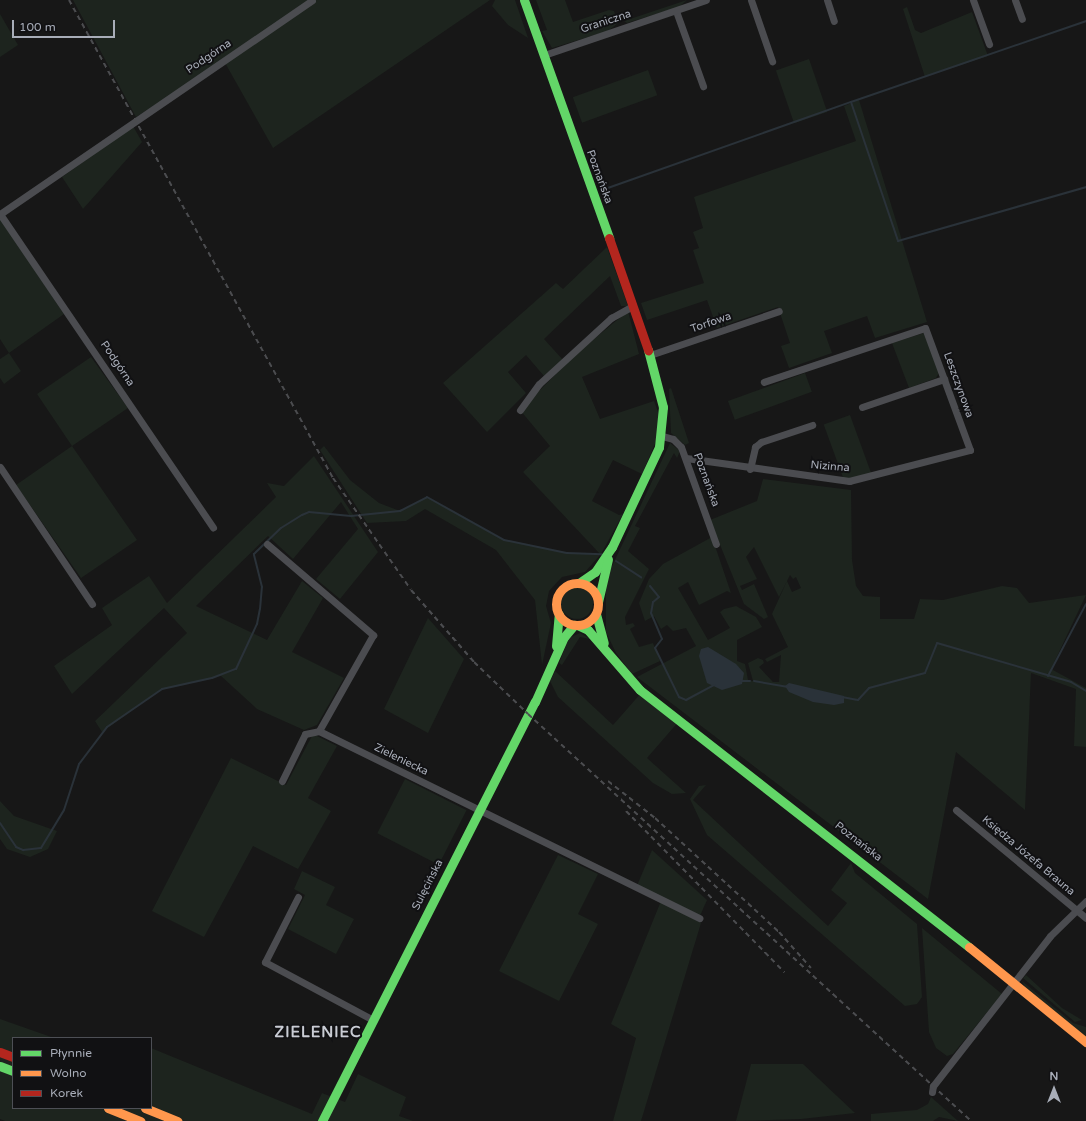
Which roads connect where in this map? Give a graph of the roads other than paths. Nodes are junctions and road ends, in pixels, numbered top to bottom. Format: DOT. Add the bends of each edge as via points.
graph roads {
  1 [pos="312,0"];
  2 [pos="524,0"];
  3 [pos="706,0"];
  4 [pos="751,0"];
  5 [pos="826,0"];
  6 [pos="973,0"];
  7 [pos="1015,0"];
  8 [pos="676,11"];
  9 [pos="1022,19"];
  10 [pos="834,22"];
  11 [pos="989,44"];
  12 [pos="544,55"];
  13 [pos="772,61"];
  14 [pos="703,86"];
  15 [pos="0,214"];
  16 [pos="633,306"];
  17 [pos="778,311"];
  18 [pos="650,355"];
  19 [pos="944,379"];
  20 [pos="764,382"];
  21 [pos="862,407"];
  22 [pos="520,410"];
  23 [pos="812,425"];
  24 [pos="662,436"];
  25 [pos="970,450"];
  26 [pos="686,458"];
  27 [pos="0,467"];
  28 [pos="750,469"];
  29 [pos="213,528"];
  30 [pos="267,544"];
  31 [pos="716,544"];
  32 [pos="612,547"];
  33 [pos="579,583"];
  34 [pos="92,604"];
  35 [pos="597,604"];
  36 [pos="559,614"];
  37 [pos="596,614"];
  38 [pos="576,625"];
  39 [pos="553,658"];
  40 [pos="615,663"];
  41 [pos="319,731"];
  42 [pos="282,781"];
  43 [pos="956,810"];
  44 [pos="479,812"];
  45 [pos="298,897"];
  46 [pos="1086,901"];
  47 [pos="1076,912"];
  48 [pos="699,918"];
  49 [pos="1086,918"];
  50 [pos="1015,984"];
  51 [pos="373,1020"];
  52 [pos="1086,1042"];
  53 [pos="0,1052"];
  54 [pos="12,1056"];
  55 [pos="0,1066"];
  56 [pos="12,1071"];
  57 [pos="932,1089"];
  58 [pos="111,1109"];
  59 [pos="148,1109"];
  60 [pos="141,1121"];
  61 [pos="178,1121"];
  62 [pos="322,1121"];
  1 -- 15 [label="street, Podgórna"];
  2 -- 12 [label="main road, Poznańska"];
  3 -- 8 [label="street, Graniczna"];
  4 -- 13 [label="street"];
  5 -- 10 [label="street"];
  6 -- 11 [label="street"];
  7 -- 9 [label="street"];
  8 -- 12 [label="street, Graniczna"];
  8 -- 14 [label="street"];
  12 -- 16 [label="main road, Poznańska"];
  15 -- 29 [label="street, Podgórna"];
  16 -- 18 [label="main road, Poznańska"];
  16 -- 22 [label="street" via="611,318 539,384"];
  17 -- 18 [label="street, Torfowa"];
  18 -- 24 [label="main road, Poznańska" via="662,399"];
  19 -- 20 [label="street, Leszczynowa" via="925,328"];
  19 -- 21 [label="street"];
  19 -- 25 [label="street, Leszczynowa"];
  23 -- 28 [label="street" via="761,442 755,447"];
  24 -- 26 [label="street, Poznańska" via="676,441"];
  24 -- 32 [label="main road, Poznańska" via="651,469"];
  25 -- 28 [label="street, Nizinna" via="850,481"];
  26 -- 28 [label="street, Nizinna"];
  26 -- 31 [label="street, Poznańska"];
  27 -- 34 [label="street"];
  30 -- 41 [label="street" via="373,635 371,643"];
  32 -- 33 [label="main road, Poznańska" via="595,572"];
  32 -- 35 [label="main road, Poznańska"];
  33 -- 35 [label="main road" via="592,590"];
  33 -- 36 [label="main road" via="560,592 556,604"];
  35 -- 37 [label="main road"];
  36 -- 38 [label="main road"];
  36 -- 39 [label="main road, Sulęcińska"];
  37 -- 38 [label="main road" via="588,623"];
  37 -- 40 [label="main road, Poznańska" via="599,632"];
  38 -- 39 [label="main road, Sulęcińska"];
  38 -- 40 [label="main road, Poznańska" via="588,630"];
  39 -- 44 [label="main road, Sulęcińska"];
  40 -- 50 [label="main road, Poznańska" via="640,690 790,804"];
  41 -- 42 [label="street" via="305,734"];
  41 -- 44 [label="street, Zieleniecka"];
  43 -- 47 [label="street, Księdza Józefa Brauna"];
  44 -- 48 [label="street, Zieleniecka"];
  44 -- 51 [label="main road, Sulęcińska"];
  45 -- 51 [label="street" via="265,962"];
  46 -- 47 [label="street"];
  47 -- 49 [label="street, Księdza Józefa Brauna"];
  47 -- 50 [label="street" via="1050,936"];
  50 -- 52 [label="main road, Poznańska"];
  50 -- 57 [label="street"];
  51 -- 62 [label="main road, Sulęcińska"];
  53 -- 54 [label="main road"];
  55 -- 56 [label="main road"];
  58 -- 60 [label="main road"];
  59 -- 61 [label="main road"];
}
